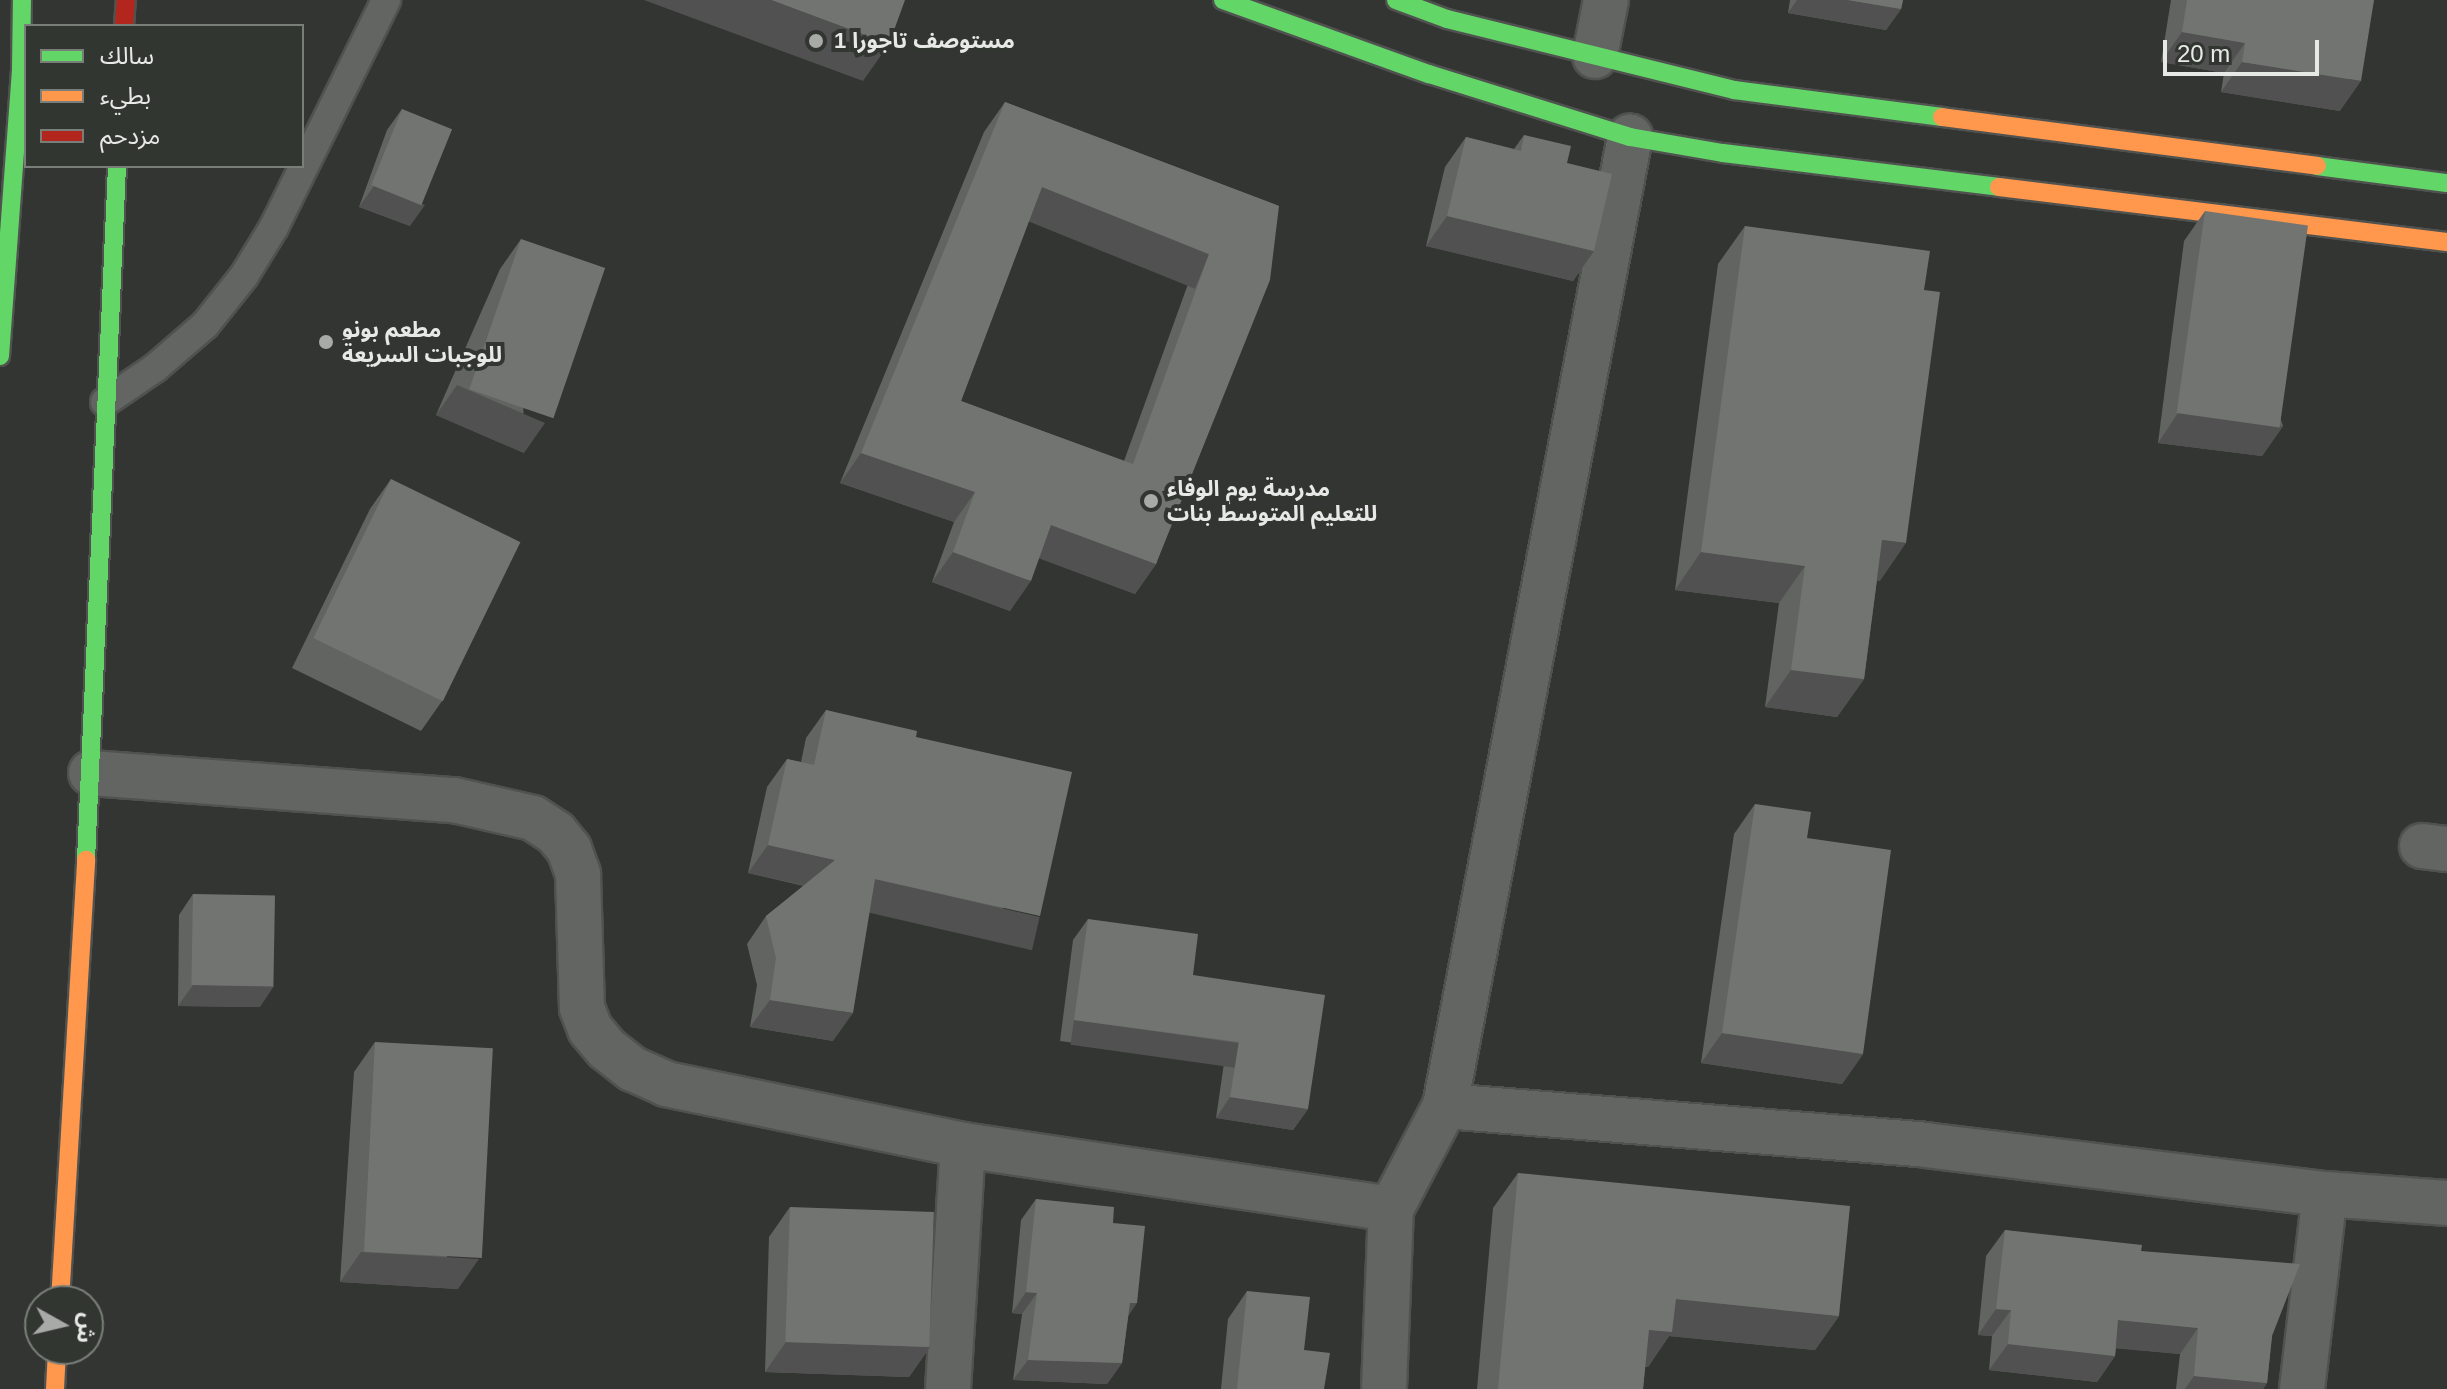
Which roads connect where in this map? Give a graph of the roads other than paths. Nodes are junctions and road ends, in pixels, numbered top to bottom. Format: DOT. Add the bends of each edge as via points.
graph roads {
  1 [pos="22,0"];
  2 [pos="126,0"];
  3 [pos="386,0"];
  4 [pos="1223,0"];
  5 [pos="1396,0"];
  6 [pos="1606,0"];
  7 [pos="124,24"];
  8 [pos="1595,56"];
  9 [pos="1630,137"];
  10 [pos="304,166"];
  11 [pos="117,168"];
  12 [pos="303,168"];
  13 [pos="2447,183"];
  14 [pos="2447,242"];
  15 [pos="0,356"];
  16 [pos="105,402"];
  17 [pos="91,773"];
  18 [pos="1445,1106"];
  19 [pos="963,1145"];
  20 [pos="2325,1194"];
  21 [pos="2447,1203"];
  22 [pos="1391,1209"];
  23 [pos="61,1285"];
  24 [pos="56,1365"];
  25 [pos="55,1389"];
  26 [pos="948,1389"];
  27 [pos="1384,1389"];
  28 [pos="2302,1389"];
  1 -- 15 [label="main road"];
  2 -- 7 [label="main road"];
  3 -- 10 [label="lane"];
  4 -- 9 [label="main road" via="1429,74"];
  5 -- 8 [label="main road" via="1447,19"];
  6 -- 8 [label="street"];
  8 -- 13 [label="main road" via="1734,90"];
  9 -- 14 [label="main road" via="1723,153"];
  9 -- 18 [label="street"];
  11 -- 16 [label="main road"];
  12 -- 16 [label="lane" via="244,276 205,325"];
  16 -- 17 [label="main road"];
  17 -- 19 [label="street" via="454,800 533,818 569,849 578,874 582,1008 590,1029 633,1069 666,1084"];
  17 -- 23 [label="main road"];
  18 -- 20 [label="street" via="1925,1145"];
  18 -- 22 [label="street"];
  19 -- 22 [label="street"];
  19 -- 26 [label="street"];
  20 -- 21 [label="street"];
  20 -- 28 [label="street"];
  22 -- 27 [label="street"];
  24 -- 25 [label="main road"];
}
